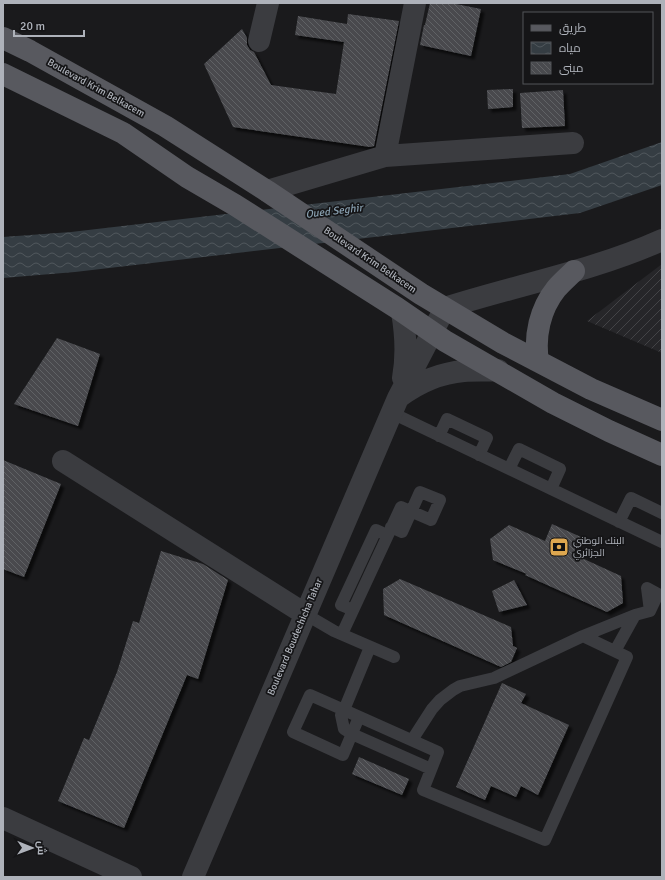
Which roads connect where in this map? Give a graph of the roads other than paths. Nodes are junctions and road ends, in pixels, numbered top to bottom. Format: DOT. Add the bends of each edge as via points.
graph roads {
  1 [pos="268,3"];
  2 [pos="415,3"];
  3 [pos="3,38"];
  4 [pos="259,41"];
  5 [pos="3,74"];
  6 [pos="573,143"];
  7 [pos="385,156"];
  8 [pos="267,191"];
  9 [pos="662,240"];
  10 [pos="574,271"];
  11 [pos="445,308"];
  12 [pos="400,310"];
  13 [pos="433,333"];
  14 [pos="538,361"];
  15 [pos="498,370"];
  16 [pos="395,405"];
  17 [pos="662,420"];
  18 [pos="439,436"];
  19 [pos="479,455"];
  20 [pos="662,455"];
  21 [pos="63,461"];
  22 [pos="509,469"];
  23 [pos="551,489"];
  24 [pos="412,511"];
  25 [pos="662,513"];
  26 [pos="619,522"];
  27 [pos="662,542"];
  28 [pos="650,611"];
  29 [pos="305,614"];
  30 [pos="635,615"];
  31 [pos="342,634"];
  32 [pos="583,636"];
  33 [pos="370,646"];
  34 [pos="615,651"];
  35 [pos="394,657"];
  36 [pos="344,710"];
  37 [pos="359,717"];
  38 [pos="352,734"];
  39 [pos="412,740"];
  40 [pos="431,769"];
  41 [pos="3,818"];
  42 [pos="131,877"];
  43 [pos="192,877"];
  1 -- 4 [label="street"];
  2 -- 7 [label="street"];
  3 -- 8 [label="main road, Boulevard Krim Belkacem" via="165,126"];
  5 -- 12 [label="main road" via="123,134"];
  6 -- 7 [label="street"];
  7 -- 8 [label="street"];
  8 -- 11 [label="main road, Boulevard Krim Belkacem"];
  9 -- 10 [label="street"];
  10 -- 11 [label="street"];
  10 -- 14 [label="main road" via="556,290 544,311 537,334"];
  11 -- 13 [label="street, Boulevard Boudechicha Tahar"];
  11 -- 14 [label="main road, Boulevard Krim Belkacem"];
  12 -- 13 [label="main road"];
  12 -- 16 [label="street, Boulevard Boudechicha Tahar" via="405,329 406,364"];
  13 -- 15 [label="main road"];
  13 -- 16 [label="street, Boulevard Boudechicha Tahar"];
  14 -- 17 [label="main road, Boulevard Krim Belkacem"];
  15 -- 16 [label="street, Boulevard Boudechicha Tahar" via="464,371 443,375 414,386"];
  15 -- 20 [label="main road" via="553,403"];
  16 -- 18 [label="lane"];
  16 -- 29 [label="street, Boulevard Boudechicha Tahar"];
  18 -- 19 [label="lane"];
  18 -- 19 [label="lane" via="447,419 487,438"];
  19 -- 22 [label="lane"];
  21 -- 29 [label="street"];
  22 -- 23 [label="lane"];
  22 -- 23 [label="lane" via="519,449 560,469"];
  23 -- 26 [label="lane"];
  24 -- 31 [label="lane" via="402,532 376,530 341,605 353,610"];
  25 -- 26 [label="lane" via="630,498"];
  26 -- 27 [label="lane"];
  28 -- 30 [label="lane"];
  29 -- 31 [label="lane"];
  29 -- 43 [label="street, Boulevard Boudechicha Tahar"];
  30 -- 32 [label="lane"];
  30 -- 34 [label="lane"];
  31 -- 33 [label="lane"];
  32 -- 34 [label="lane"];
  32 -- 39 [label="lane" via="494,678 453,690 432,709"];
  33 -- 35 [label="lane"];
  33 -- 36 [label="lane"];
  34 -- 40 [label="lane" via="627,657 545,840 423,790"];
  36 -- 37 [label="lane"];
  36 -- 38 [label="lane" via="341,716 344,729"];
  36 -- 38 [label="lane" via="310,695 292,732 343,755"];
  37 -- 38 [label="lane"];
  37 -- 39 [label="lane"];
  38 -- 40 [label="lane"];
  39 -- 40 [label="lane" via="438,752"];
  41 -- 42 [label="street"];
}
